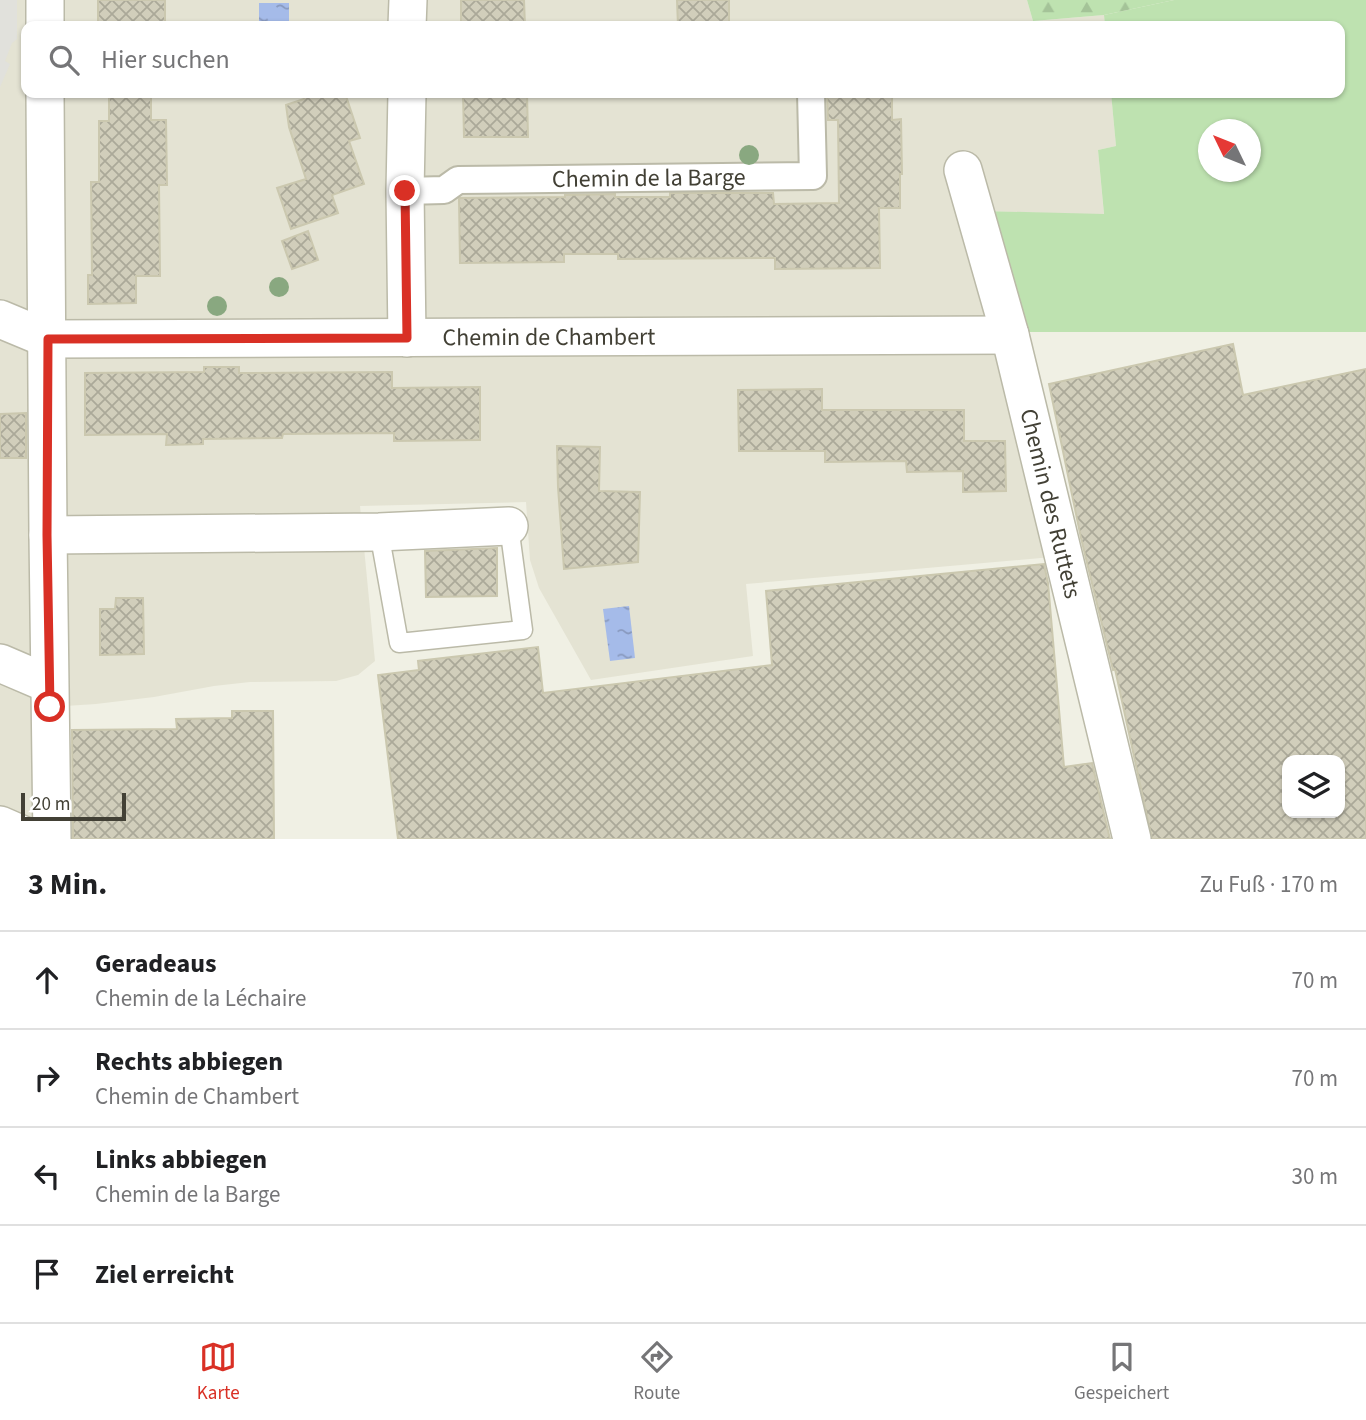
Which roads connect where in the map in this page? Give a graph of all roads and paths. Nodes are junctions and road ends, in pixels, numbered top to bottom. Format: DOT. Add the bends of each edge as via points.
graph roads {
  1 [pos="45,0"];
  2 [pos="408,0"];
  3 [pos="45,21"];
  4 [pos="407,21"];
  5 [pos="45,98"];
  6 [pos="407,98"];
  7 [pos="811,98"];
  8 [pos="963,170"];
  9 [pos="405,191"];
  10 [pos="0,320"];
  11 [pos="1010,335"];
  12 [pos="407,338"];
  13 [pos="48,339"];
  14 [pos="509,526"];
  15 [pos="379,533"];
  16 [pos="47,535"];
  17 [pos="0,663"];
  18 [pos="50,684"];
  19 [pos="0,825"];
  20 [pos="32,839"];
  21 [pos="52,839"];
  22 [pos="1132,839"];
  1 -- 3 [label="street"];
  2 -- 4 [label="street"];
  5 -- 13 [label="street"];
  6 -- 9 [label="street"];
  7 -- 9 [label="street, Chemin de la Barge" via="813,176 458,180 444,190"];
  8 -- 11 [label="street, Chemin des Ruttets"];
  9 -- 12 [label="street"];
  10 -- 13 [label="street"];
  11 -- 12 [label="street, Chemin de Chambert"];
  11 -- 22 [label="street, Chemin des Ruttets"];
  12 -- 13 [label="street, Chemin de Chambert"];
  13 -- 16 [label="street"];
  14 -- 15 [label="street"];
  14 -- 15 [label="lane" via="523,630 399,643"];
  15 -- 16 [label="street"];
  16 -- 18 [label="street"];
  17 -- 18 [label="street"];
  18 -- 21 [label="street"];
  19 -- 20 [label="street"];
}
